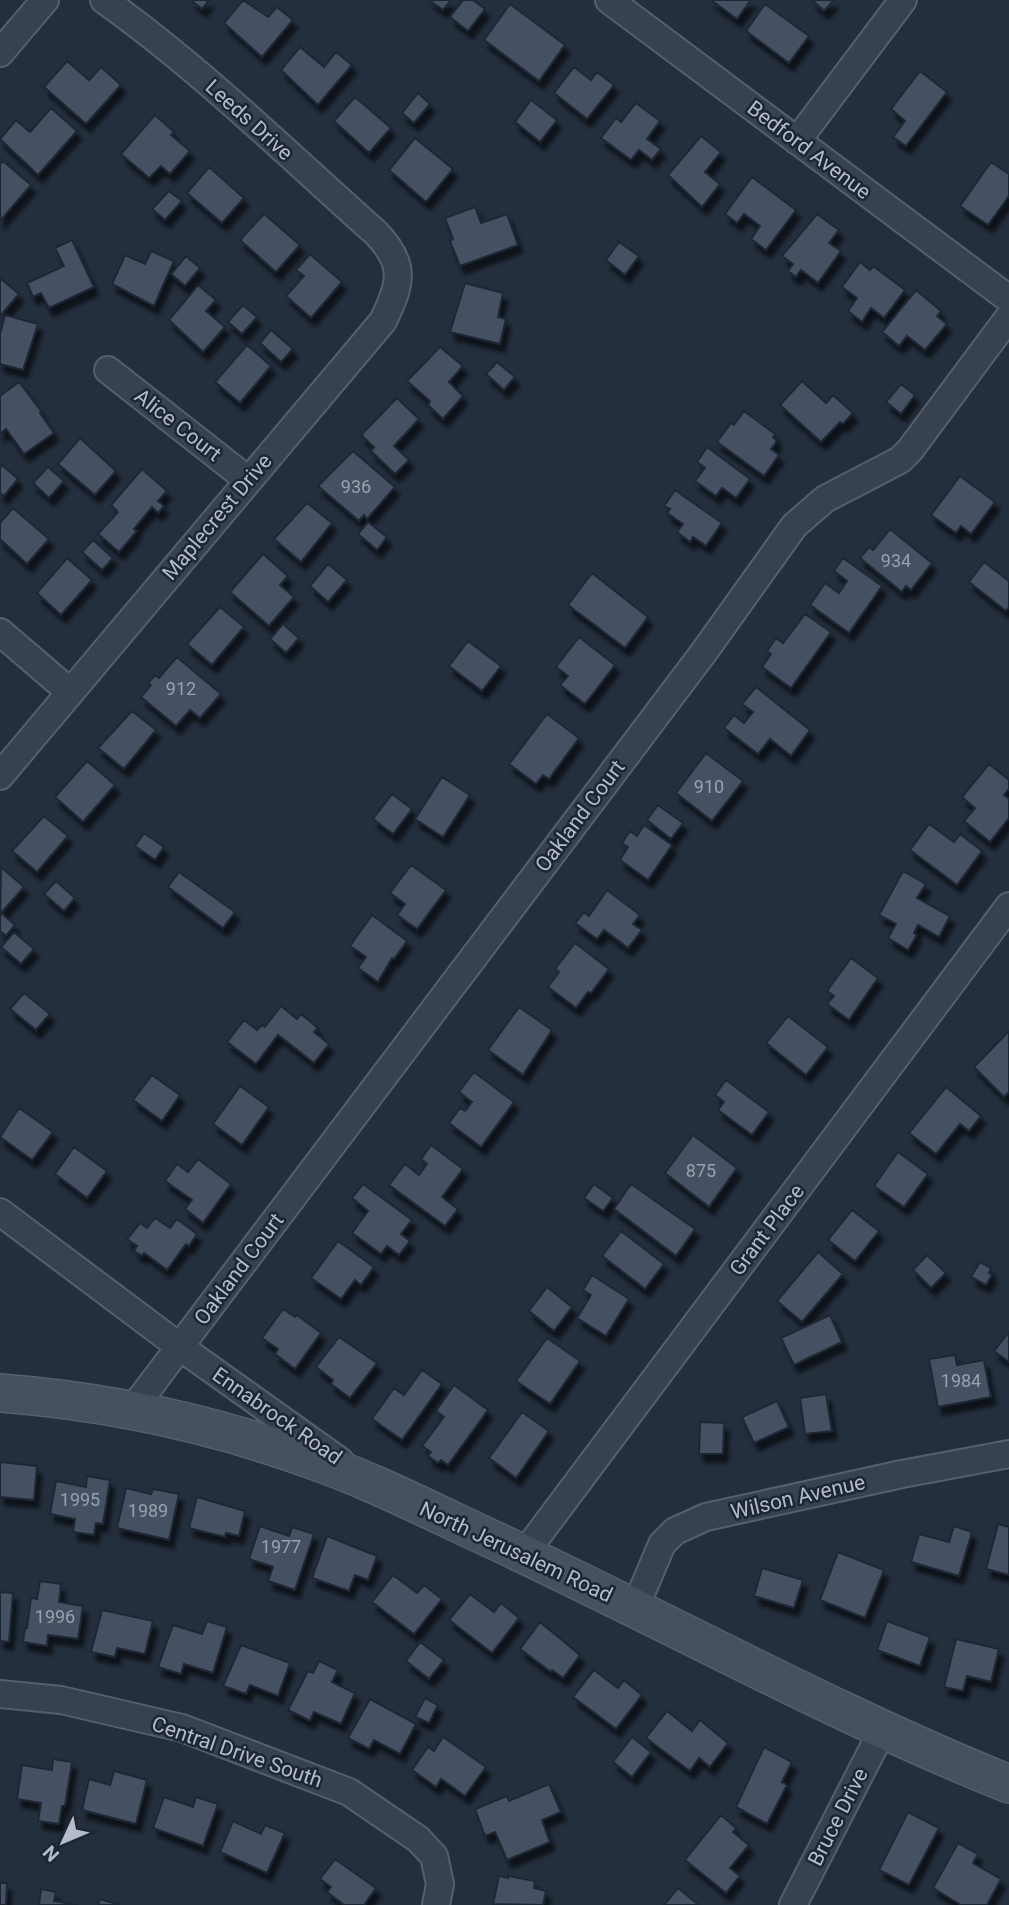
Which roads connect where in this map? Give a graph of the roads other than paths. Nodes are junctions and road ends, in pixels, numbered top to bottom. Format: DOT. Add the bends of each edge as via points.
graph roads {
  1 [pos="45,0"];
  2 [pos="104,0"];
  3 [pos="609,0"];
  4 [pos="903,0"];
  5 [pos="0,53"];
  6 [pos="797,141"];
  7 [pos="389,247"];
  8 [pos="1009,299"];
  9 [pos="1009,317"];
  10 [pos="108,370"];
  11 [pos="248,480"];
  12 [pos="0,632"];
  13 [pos="70,692"];
  14 [pos="0,776"];
  15 [pos="1009,906"];
  16 [pos="0,1212"];
  17 [pos="180,1347"];
  18 [pos="0,1393"];
  19 [pos="132,1410"];
  20 [pos="1009,1454"];
  21 [pos="374,1485"];
  22 [pos="524,1554"];
  23 [pos="635,1608"];
  24 [pos="0,1694"];
  25 [pos="883,1729"];
  26 [pos="1009,1784"];
  27 [pos="436,1905"];
  28 [pos="793,1905"];
  1 -- 5 [label="street"];
  2 -- 7 [label="street, Leeds Drive" via="186,64"];
  3 -- 6 [label="street, Bedford Avenue"];
  4 -- 6 [label="street"];
  6 -- 8 [label="street, Bedford Avenue"];
  7 -- 11 [label="street, Maplecrest Drive" via="400,271 396,294 383,321"];
  9 -- 17 [label="street, Oakland Court" via="900,460 825,499 794,526 696,663"];
  10 -- 11 [label="street, Alice Court"];
  11 -- 13 [label="street, Maplecrest Drive"];
  12 -- 13 [label="street"];
  13 -- 14 [label="street, Maplecrest Drive"];
  15 -- 22 [label="street, Grant Place"];
  16 -- 17 [label="street, Ennabrock Road"];
  17 -- 19 [label="street"];
  17 -- 21 [label="street, Ennabrock Road"];
  18 -- 19 [label="main road, North Jerusalem Road"];
  19 -- 21 [label="main road, North Jerusalem Road" via="271,1446"];
  20 -- 23 [label="street, Wilson Avenue" via="706,1517 675,1531 662,1544"];
  21 -- 22 [label="main road, North Jerusalem Road"];
  22 -- 23 [label="main road, North Jerusalem Road"];
  23 -- 25 [label="main road, North Jerusalem Road"];
  24 -- 27 [label="street, Central Drive South" via="61,1700 182,1728 349,1792 418,1839 434,1856 440,1884"];
  25 -- 26 [label="main road, North Jerusalem Road"];
  25 -- 28 [label="street, Bruce Drive"];
}
